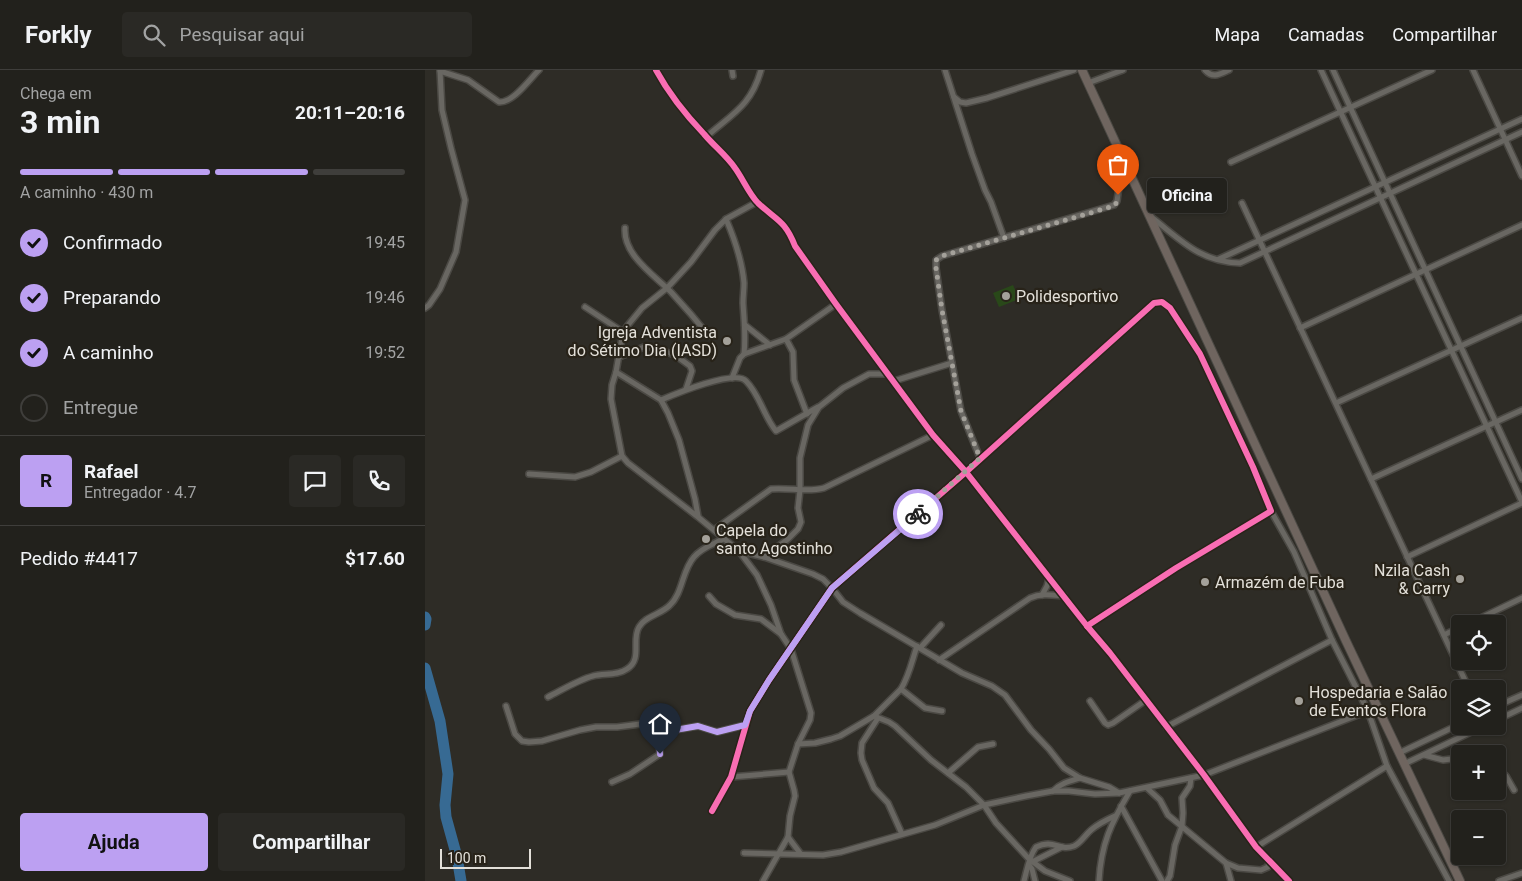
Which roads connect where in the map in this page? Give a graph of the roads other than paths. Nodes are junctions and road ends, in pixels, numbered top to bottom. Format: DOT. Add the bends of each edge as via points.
graph roads {
  1 [pos="539,70"];
  2 [pos="656,70"];
  3 [pos="732,70"];
  4 [pos="761,70"];
  5 [pos="945,70"];
  6 [pos="1075,70"];
  7 [pos="1082,70"];
  8 [pos="1123,70"];
  9 [pos="1205,70"];
  10 [pos="1229,70"];
  11 [pos="1321,70"];
  12 [pos="1333,70"];
  13 [pos="1432,70"];
  14 [pos="1473,70"];
  15 [pos="440,71"];
  16 [pos="733,76"];
  17 [pos="1088,83"];
  18 [pos="954,97"];
  19 [pos="1350,107"];
  20 [pos="1341,111"];
  21 [pos="1522,119"];
  22 [pos="1500,129"];
  23 [pos="1522,132"];
  24 [pos="705,137"];
  25 [pos="1505,140"];
  26 [pos="1123,158"];
  27 [pos="1231,162"];
  28 [pos="1522,176"];
  29 [pos="1385,183"];
  30 [pos="1376,187"];
  31 [pos="1390,193"];
  32 [pos="1381,198"];
  33 [pos="757,202"];
  34 [pos="1241,203"];
  35 [pos="1148,214"];
  36 [pos="726,219"];
  37 [pos="1522,225"];
  38 [pos="625,228"];
  39 [pos="1003,238"];
  40 [pos="1259,241"];
  41 [pos="1264,251"];
  42 [pos="1218,260"];
  43 [pos="1425,270"];
  44 [pos="1416,274"];
  45 [pos="667,288"];
  46 [pos="835,304"];
  47 [pos="585,307"];
  48 [pos="425,308"];
  49 [pos="1522,318"];
  50 [pos="745,325"];
  51 [pos="1300,328"];
  52 [pos="623,332"];
  53 [pos="709,336"];
  54 [pos="786,339"];
  55 [pos="770,345"];
  56 [pos="1460,346"];
  57 [pos="1211,349"];
  58 [pos="1451,350"];
  59 [pos="744,354"];
  60 [pos="1200,354"];
  61 [pos="619,356"];
  62 [pos="952,363"];
  63 [pos="616,372"];
  64 [pos="887,374"];
  65 [pos="732,378"];
  66 [pos="894,381"];
  67 [pos="686,389"];
  68 [pos="661,400"];
  69 [pos="1336,403"];
  70 [pos="819,407"];
  71 [pos="1522,410"];
  72 [pos="807,414"];
  73 [pos="1495,422"];
  74 [pos="1487,426"];
  75 [pos="933,435"];
  76 [pos="622,456"];
  77 [pos="980,458"];
  78 [pos="966,472"];
  79 [pos="529,474"];
  80 [pos="1371,479"];
  81 [pos="1522,479"];
  82 [pos="800,490"];
  83 [pos="1522,502"];
  84 [pos="1271,510"];
  85 [pos="698,517"];
  86 [pos="714,530"];
  87 [pos="723,539"];
  88 [pos="739,552"];
  89 [pos="764,557"];
  90 [pos="1407,557"];
  91 [pos="1049,578"];
  92 [pos="832,588"];
  93 [pos="1042,595"];
  94 [pos="709,596"];
  95 [pos="1064,596"];
  96 [pos="1522,598"];
  97 [pos="1487,615"];
  98 [pos="941,625"];
  99 [pos="1087,626"];
  100 [pos="1451,632"];
  101 [pos="781,634"];
  102 [pos="1444,635"];
  103 [pos="1332,640"];
  104 [pos="918,647"];
  105 [pos="791,649"];
  106 [pos="939,660"];
  107 [pos="1465,680"];
  108 [pos="901,689"];
  109 [pos="1522,695"];
  110 [pos="548,697"];
  111 [pos="1146,700"];
  112 [pos="1090,701"];
  113 [pos="1506,702"];
  114 [pos="506,706"];
  115 [pos="1522,708"];
  116 [pos="942,711"];
  117 [pos="1368,711"];
  118 [pos="1506,716"];
  119 [pos="876,717"];
  120 [pos="745,725"];
  121 [pos="661,727"];
  122 [pos="1166,727"];
  123 [pos="1451,728"];
  124 [pos="1465,735"];
  125 [pos="798,744"];
  126 [pos="993,744"];
  127 [pos="1399,753"];
  128 [pos="1424,755"];
  129 [pos="1451,759"];
  130 [pos="1404,764"];
  131 [pos="1387,766"];
  132 [pos="789,772"];
  133 [pos="948,773"];
  134 [pos="1204,775"];
  135 [pos="1506,775"];
  136 [pos="731,777"];
  137 [pos="1081,778"];
  138 [pos="1191,778"];
  139 [pos="612,782"];
  140 [pos="1147,788"];
  141 [pos="1513,790"];
  142 [pos="1130,791"];
  143 [pos="1053,792"];
  144 [pos="1119,793"];
  145 [pos="984,806"];
  146 [pos="1121,806"];
  147 [pos="712,812"];
  148 [pos="1115,816"];
  149 [pos="1182,826"];
  150 [pos="903,834"];
  151 [pos="788,837"];
  152 [pos="1062,847"];
  153 [pos="1257,847"];
  154 [pos="744,853"];
  155 [pos="780,853"];
  156 [pos="800,853"];
  157 [pos="1269,860"];
  158 [pos="1030,862"];
  159 [pos="1226,862"];
  160 [pos="1238,868"];
  161 [pos="1522,873"];
  162 [pos="1231,879"];
  163 [pos="763,881"];
  164 [pos="1024,881"];
  165 [pos="1035,881"];
  166 [pos="1069,881"];
  167 [pos="1099,881"];
  168 [pos="1162,881"];
  169 [pos="1167,881"];
  170 [pos="1289,881"];
  171 [pos="1449,881"];
  172 [pos="1460,881"];
  173 [pos="1499,881"];
  1 -- 15 [label="street" via="513,98 504,102 499,102 468,80"];
  2 -- 24 [label="street" via="677,105"];
  3 -- 16 [label="street"];
  4 -- 24 [label="street" via="748,100 730,119"];
  5 -- 18 [label="street"];
  6 -- 18 [label="street" via="966,103"];
  7 -- 17 [label="main road"];
  8 -- 17 [label="street"];
  9 -- 10 [label="street" via="1216,76"];
  11 -- 20 [label="street"];
  12 -- 19 [label="street"];
  13 -- 19 [label="street"];
  14 -- 22 [label="street"];
  15 -- 48 [label="street" via="442,110 465,200 456,252 440,290"];
  17 -- 26 [label="main road"];
  18 -- 39 [label="street"];
  19 -- 20 [label="street"];
  19 -- 29 [label="street"];
  20 -- 27 [label="street"];
  20 -- 30 [label="street"];
  21 -- 22 [label="street"];
  22 -- 25 [label="street"];
  22 -- 29 [label="street"];
  23 -- 25 [label="street"];
  24 -- 33 [label="street" via="719,148"];
  25 -- 28 [label="street"];
  25 -- 31 [label="street"];
  26 -- 35 [label="main road"];
  26 -- 39 [label="street" via="1114,206"];
  29 -- 30 [label="street"];
  29 -- 31 [label="street"];
  30 -- 32 [label="street"];
  30 -- 40 [label="street"];
  31 -- 32 [label="street"];
  31 -- 43 [label="street"];
  32 -- 41 [label="street"];
  32 -- 44 [label="street"];
  33 -- 36 [label="street"];
  33 -- 46 [label="street" via="781,222"];
  34 -- 40 [label="street"];
  35 -- 42 [label="street" via="1188,247"];
  35 -- 57 [label="main road"];
  36 -- 45 [label="street"];
  36 -- 50 [label="street" via="742,266"];
  37 -- 43 [label="street"];
  38 -- 45 [label="street" via="625,239 637,258"];
  39 -- 62 [label="street" via="936,260"];
  40 -- 41 [label="street"];
  40 -- 42 [label="street"];
  41 -- 42 [label="street" via="1240,263"];
  41 -- 51 [label="street"];
  43 -- 44 [label="street"];
  43 -- 56 [label="street"];
  44 -- 51 [label="street"];
  44 -- 58 [label="street"];
  45 -- 52 [label="street" via="642,308"];
  45 -- 53 [label="street"];
  46 -- 54 [label="street"];
  46 -- 64 [label="street"];
  47 -- 52 [label="street"];
  49 -- 56 [label="street"];
  50 -- 55 [label="street"];
  50 -- 59 [label="street"];
  51 -- 69 [label="street"];
  52 -- 61 [label="street"];
  54 -- 55 [label="street"];
  54 -- 72 [label="street" via="793,352 794,380"];
  55 -- 59 [label="street"];
  56 -- 58 [label="street"];
  56 -- 73 [label="street"];
  57 -- 60 [label="street"];
  57 -- 127 [label="main road"];
  58 -- 69 [label="street"];
  58 -- 74 [label="street"];
  59 -- 65 [label="street"];
  60 -- 77 [label="street" via="1171,308 1161,302 1154,303"];
  60 -- 84 [label="street"];
  61 -- 63 [label="street"];
  61 -- 67 [label="street" via="651,346 675,355 690,366 692,372"];
  62 -- 66 [label="street"];
  62 -- 77 [label="street" via="961,411"];
  63 -- 68 [label="street"];
  63 -- 76 [label="street" via="611,399"];
  64 -- 66 [label="street"];
  64 -- 70 [label="street" via="869,374 843,388"];
  65 -- 67 [label="street"];
  65 -- 72 [label="street" via="745,379 776,431"];
  66 -- 75 [label="street"];
  67 -- 68 [label="street"];
  68 -- 85 [label="street" via="679,440"];
  69 -- 80 [label="street"];
  70 -- 72 [label="street"];
  70 -- 82 [label="street" via="803,441"];
  71 -- 73 [label="street"];
  73 -- 74 [label="street"];
  73 -- 81 [label="street"];
  74 -- 80 [label="street"];
  74 -- 83 [label="street"];
  75 -- 78 [label="street"];
  75 -- 82 [label="street" via="824,488"];
  76 -- 79 [label="street" via="591,472 575,476"];
  76 -- 85 [label="street"];
  77 -- 78 [label="street"];
  78 -- 91 [label="street"];
  78 -- 92 [label="street"];
  80 -- 90 [label="street"];
  82 -- 86 [label="street" via="771,489"];
  82 -- 89 [label="street" via="798,508 801,522 798,529"];
  83 -- 90 [label="street"];
  84 -- 99 [label="street"];
  84 -- 103 [label="street" via="1294,552"];
  85 -- 86 [label="street"];
  86 -- 87 [label="street"];
  87 -- 88 [label="street"];
  87 -- 110 [label="street" via="694,556 671,604 638,627 634,661 627,669 611,675 594,676"];
  88 -- 89 [label="street"];
  88 -- 101 [label="street" via="757,575"];
  89 -- 92 [label="street" via="813,574"];
  90 -- 102 [label="street"];
  91 -- 93 [label="street"];
  91 -- 95 [label="street"];
  92 -- 104 [label="street" via="843,602"];
  92 -- 105 [label="street"];
  93 -- 95 [label="street"];
  93 -- 106 [label="street" via="1030,598"];
  94 -- 101 [label="street" via="735,615 761,619"];
  95 -- 99 [label="street"];
  96 -- 97 [label="street"];
  98 -- 104 [label="street"];
  99 -- 111 [label="street"];
  100 -- 102 [label="street"];
  101 -- 105 [label="street"];
  102 -- 107 [label="street"];
  103 -- 117 [label="street"];
  103 -- 122 [label="street"];
  104 -- 106 [label="street"];
  104 -- 108 [label="street"];
  105 -- 120 [label="street" via="750,711"];
  105 -- 125 [label="street" via="811,713"];
  106 -- 137 [label="street" via="1005,695 1064,768"];
  108 -- 116 [label="street" via="925,708"];
  108 -- 119 [label="street"];
  109 -- 113 [label="street"];
  111 -- 112 [label="street" via="1108,725"];
  111 -- 122 [label="street"];
  114 -- 121 [label="street" via="515,734 522,741 529,742 596,727 647,723"];
  115 -- 118 [label="street"];
  117 -- 131 [label="street"];
  117 -- 134 [label="street"];
  119 -- 125 [label="street" via="831,740"];
  119 -- 133 [label="street" via="895,726"];
  119 -- 150 [label="street" via="862,743 862,760 874,788 888,804"];
  120 -- 121 [label="street" via="717,732 698,726 675,730"];
  120 -- 136 [label="street"];
  121 -- 139 [label="street" via="660,754"];
  122 -- 134 [label="street"];
  123 -- 127 [label="street"];
  124 -- 128 [label="street"];
  125 -- 132 [label="street"];
  126 -- 133 [label="street" via="978,747"];
  127 -- 130 [label="main road"];
  128 -- 129 [label="street"];
  128 -- 130 [label="street"];
  130 -- 172 [label="main road"];
  131 -- 153 [label="street"];
  131 -- 171 [label="street"];
  132 -- 136 [label="street"];
  132 -- 151 [label="street" via="795,796"];
  133 -- 145 [label="street"];
  134 -- 138 [label="street"];
  134 -- 153 [label="street"];
  135 -- 141 [label="street"];
  136 -- 147 [label="street"];
  137 -- 143 [label="street" via="1065,782"];
  137 -- 144 [label="street"];
  138 -- 140 [label="street"];
  138 -- 149 [label="street" via="1182,798"];
  140 -- 142 [label="street"];
  140 -- 149 [label="street" via="1168,815"];
  142 -- 144 [label="street"];
  142 -- 146 [label="street"];
  143 -- 144 [label="street"];
  143 -- 145 [label="street"];
  145 -- 150 [label="street" via="935,826"];
  145 -- 158 [label="street"];
  146 -- 148 [label="street"];
  146 -- 168 [label="street"];
  148 -- 152 [label="street" via="1091,829 1077,845"];
  148 -- 167 [label="street" via="1104,845"];
  149 -- 159 [label="street"];
  149 -- 169 [label="street"];
  150 -- 156 [label="street" via="841,852 823,855"];
  151 -- 155 [label="street"];
  151 -- 156 [label="street"];
  152 -- 158 [label="street"];
  152 -- 158 [label="street" via="1050,843 1040,845 1034,849"];
  153 -- 157 [label="street"];
  154 -- 155 [label="street"];
  155 -- 156 [label="street"];
  155 -- 163 [label="street"];
  157 -- 160 [label="street" via="1265,869"];
  157 -- 170 [label="street"];
  158 -- 164 [label="street"];
  158 -- 165 [label="street"];
  158 -- 166 [label="street"];
  159 -- 160 [label="street"];
  159 -- 162 [label="street"];
  160 -- 162 [label="street"];
  161 -- 173 [label="street"];
}
